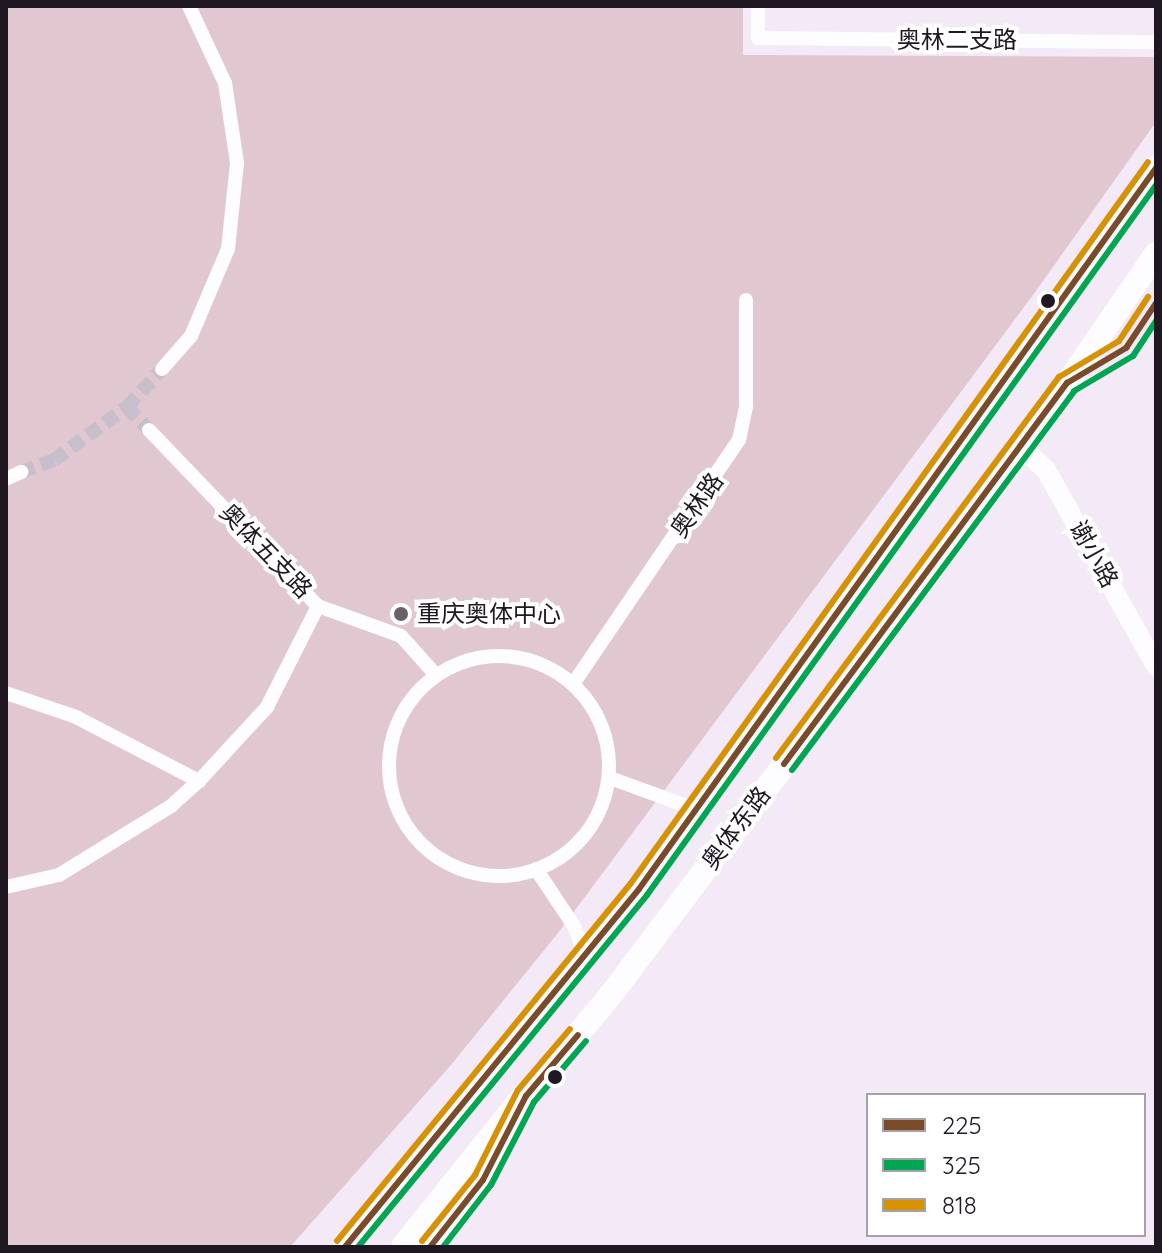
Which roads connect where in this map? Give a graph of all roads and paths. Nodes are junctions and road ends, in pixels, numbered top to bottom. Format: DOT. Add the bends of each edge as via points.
graph roads {
  1 [pos="189,6"];
  2 [pos="758,6"];
  3 [pos="1156,42"];
  4 [pos="1156,168"];
  5 [pos="1156,254"];
  6 [pos="746,300"];
  7 [pos="162,369"];
  8 [pos="149,430"];
  9 [pos="1023,448"];
  10 [pos="21,472"];
  11 [pos="6,479"];
  12 [pos="318,606"];
  13 [pos="1156,666"];
  14 [pos="436,675"];
  15 [pos="573,684"];
  16 [pos="6,693"];
  17 [pos="610,778"];
  18 [pos="199,781"];
  19 [pos="698,810"];
  20 [pos="536,869"];
  21 [pos="6,887"];
  22 [pos="585,955"];
  23 [pos="526,1096"];
  24 [pos="345,1247"];
  25 [pos="405,1247"];
  26 [pos="430,1247"];
  1 -- 7 [label="street" via="225,83 237,163 228,249 191,336"];
  2 -- 3 [label="street, 奥林二支路" via="758,38"];
  4 -- 19 [label="main road, 奥体东路"];
  5 -- 9 [label="main road, 奥体东路"];
  6 -- 15 [label="street, 奥林路" via="746,406 739,440"];
  8 -- 12 [label="street, 奥体五支路"];
  9 -- 13 [label="street, 谢小路" via="1046,470"];
  9 -- 23 [label="main road, 奥体东路" via="610,996"];
  10 -- 11 [label="street"];
  12 -- 14 [label="street, 奥体五支路" via="401,636"];
  12 -- 18 [label="street" via="267,707"];
  14 -- 15 [label="street" via="469,660 506,656 542,664"];
  14 -- 20 [label="street" via="410,701 393,734 389,771 396,807 416,839 444,862 479,875"];
  15 -- 17 [label="street" via="595,710 608,743"];
  16 -- 18 [label="street" via="76,717"];
  17 -- 19 [label="street"];
  17 -- 20 [label="street" via="601,811 581,841"];
  18 -- 21 [label="street" via="171,806 59,875"];
  19 -- 22 [label="main road, 奥体东路"];
  20 -- 22 [label="street" via="574,926"];
  22 -- 24 [label="main road, 奥体东路"];
  23 -- 25 [label="highway"];
  23 -- 26 [label="main road, 奥体东路" via="483,1180"];
}
